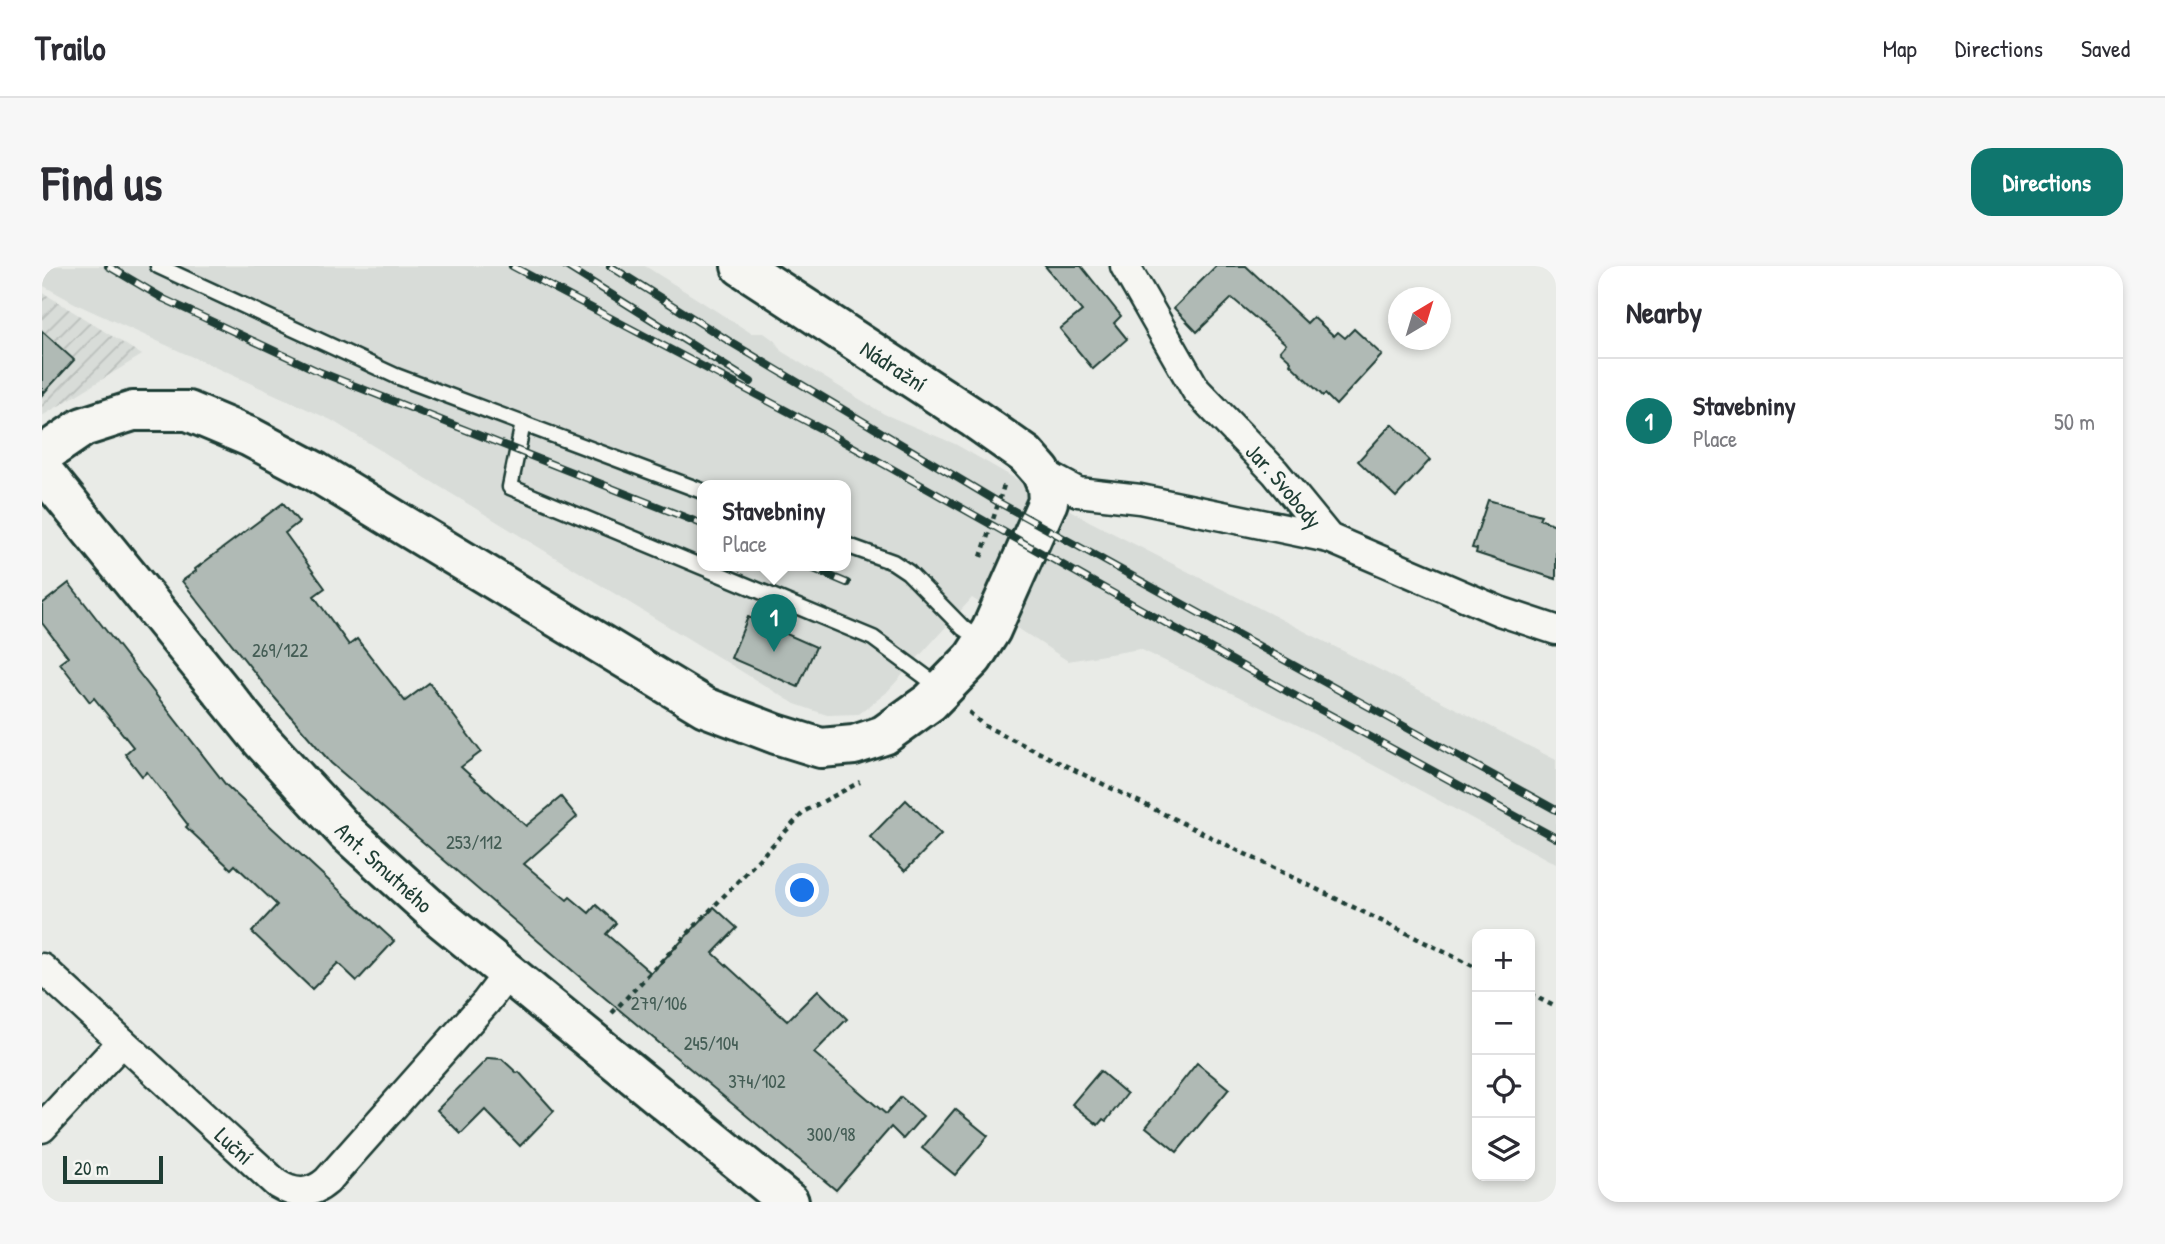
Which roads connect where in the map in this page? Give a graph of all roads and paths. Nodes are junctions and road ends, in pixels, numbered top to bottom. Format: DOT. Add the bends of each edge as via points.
graph roads {
  1 [pos="158,266"];
  2 [pos="741,266"];
  3 [pos="1125,266"];
  4 [pos="523,423"];
  5 [pos="42,455"];
  6 [pos="42,470"];
  7 [pos="1041,472"];
  8 [pos="697,489"];
  9 [pos="1329,538"];
  10 [pos="851,547"];
  11 [pos="697,565"];
  12 [pos="712,571"];
  13 [pos="1556,630"];
  14 [pos="984,642"];
  15 [pos="943,689"];
  16 [pos="861,781"];
  17 [pos="1472,966"];
  18 [pos="42,968"];
  19 [pos="508,973"];
  20 [pos="1535,996"];
  21 [pos="1556,1007"];
  22 [pos="611,1013"];
  23 [pos="122,1042"];
  24 [pos="42,1128"];
  25 [pos="295,1197"];
  26 [pos="789,1202"];
  1 -- 4 [label="lane" via="396,376"];
  2 -- 7 [label="street, Nádražní" via="1026,455"];
  3 -- 9 [label="street, Jar. Svobody" via="1196,390 1275,472"];
  4 -- 8 [label="lane"];
  4 -- 11 [label="lane" via="510,487"];
  5 -- 15 [label="street" via="83,427 133,411 188,411 316,472 705,707 821,748 854,745 884,734"];
  6 -- 19 [label="street, Ant. Smutného" via="262,741 347,833"];
  7 -- 9 [label="street" via="1078,492 1140,499"];
  7 -- 14 [label="street" via="1048,502"];
  9 -- 13 [label="street, Jar. Svobody" via="1499,611"];
  10 -- 14 [label="lane" via="908,572 962,628"];
  12 -- 15 [label="lane" via="873,638"];
  14 -- 15 [label="street"];
  15 -- 17 [label="path" via="984,725"];
  16 -- 22 [label="path" via="805,811"];
  18 -- 23 [label="street, Luční"];
  19 -- 25 [label="street, Luční" via="327,1181"];
  19 -- 26 [label="street, Ant. Smutného"];
  20 -- 21 [label="path"];
  23 -- 24 [label="street"];
  23 -- 25 [label="street, Luční"];
}
